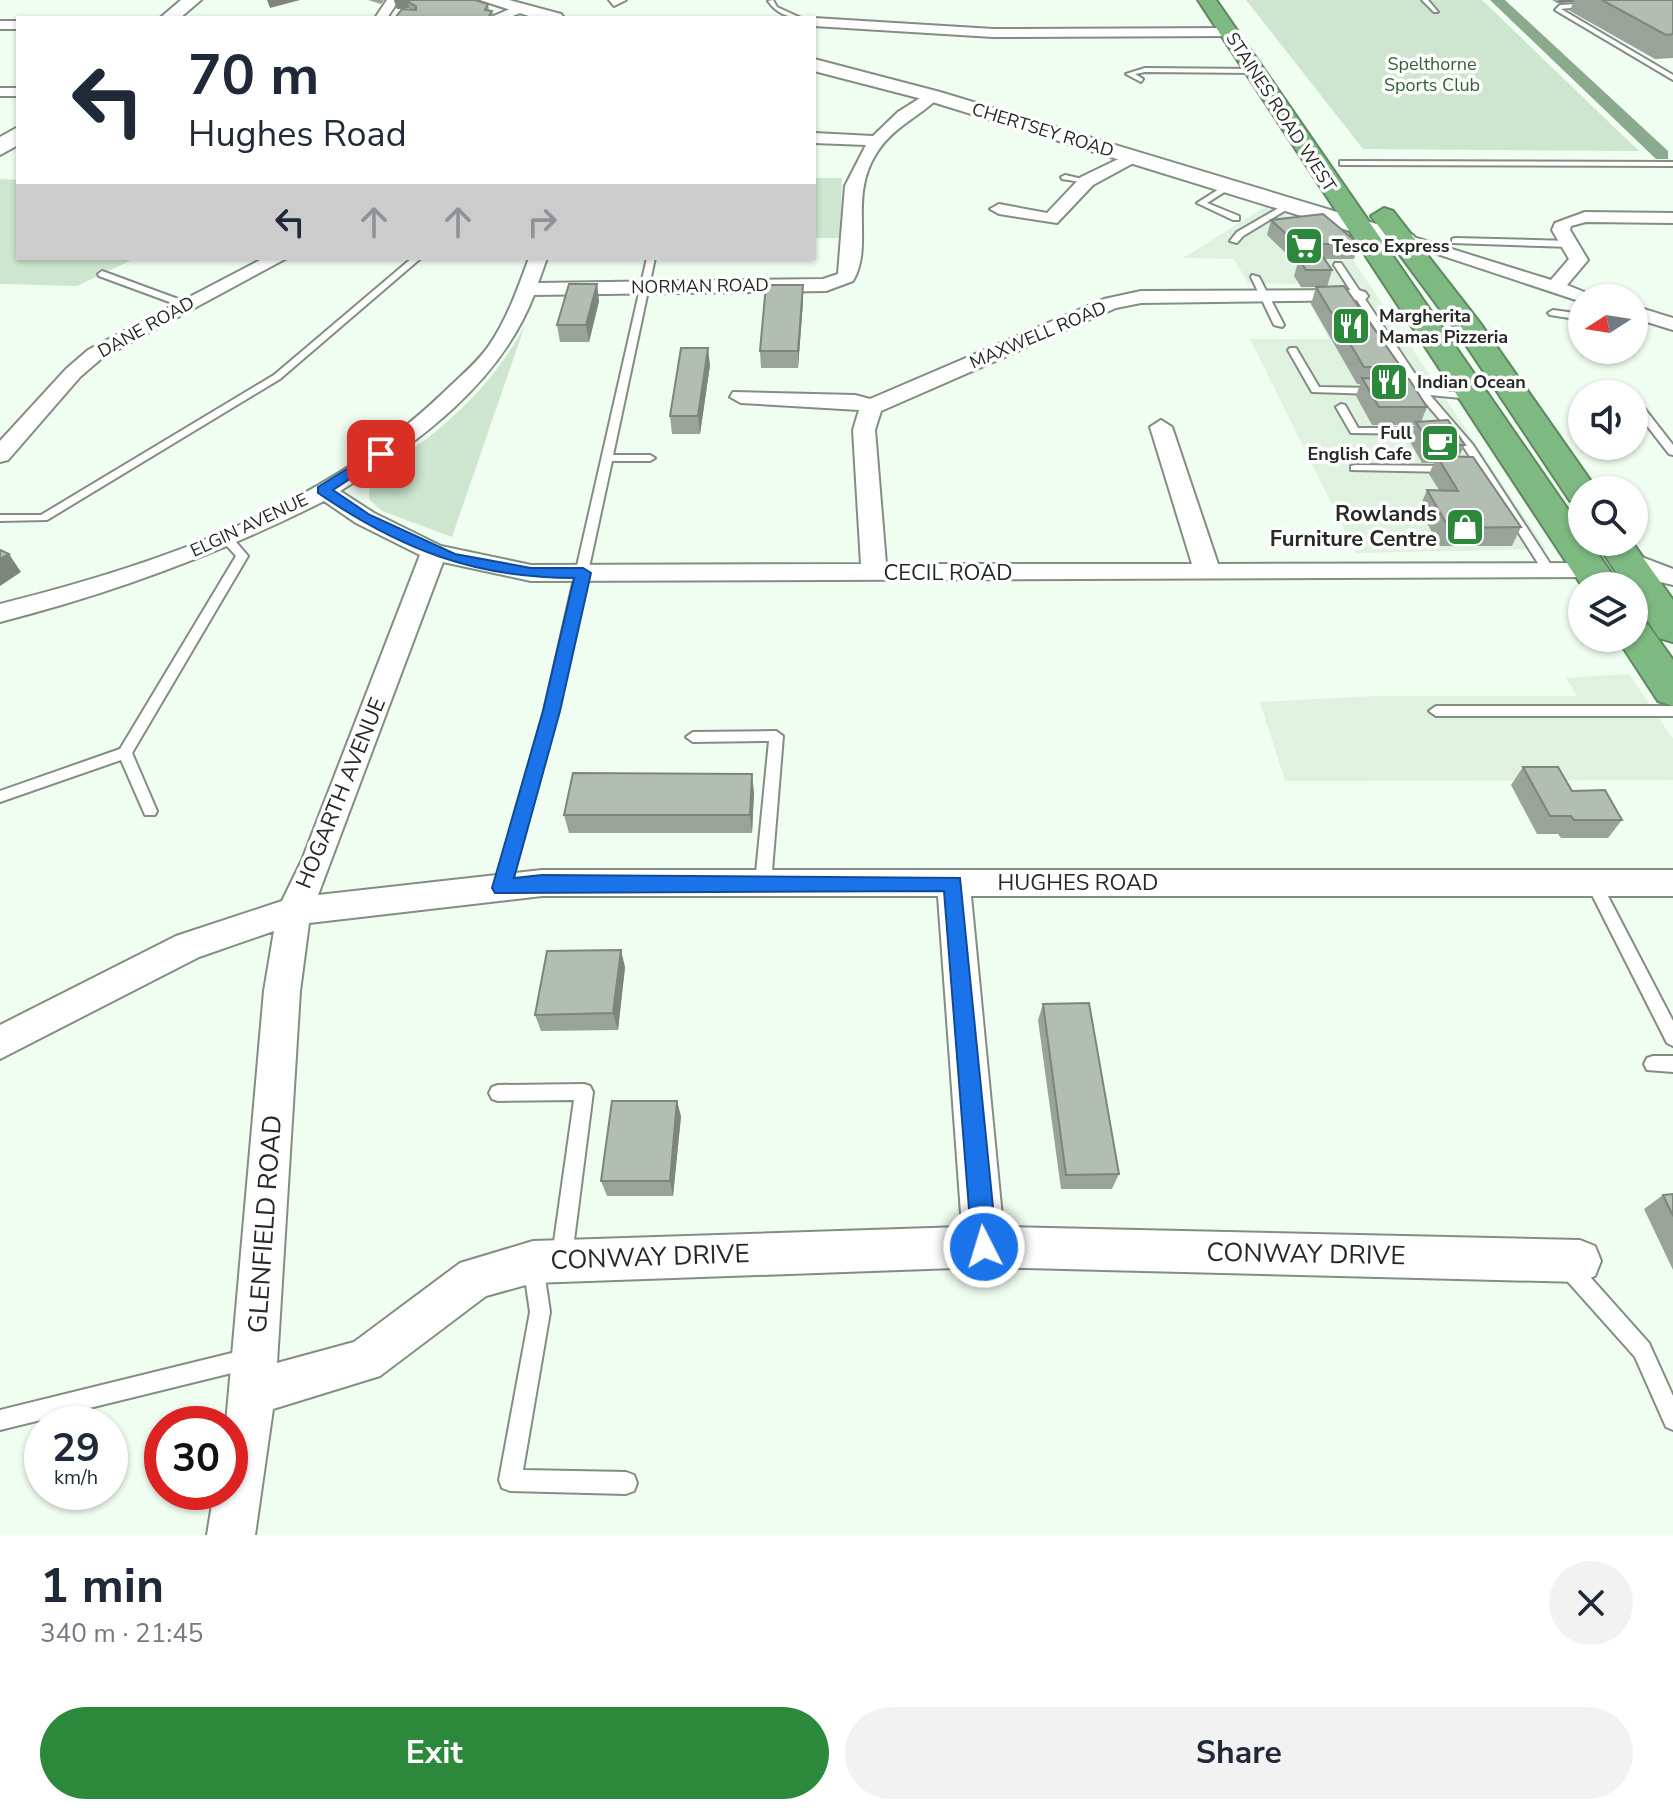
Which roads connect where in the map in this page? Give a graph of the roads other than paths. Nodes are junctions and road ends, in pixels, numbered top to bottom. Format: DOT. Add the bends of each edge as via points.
graph roads {
  1 [pos="192,0"];
  2 [pos="1207,0"];
  3 [pos="1230,0"];
  4 [pos="1425,0"];
  5 [pos="771,1"];
  6 [pos="1599,4"];
  7 [pos="502,6"];
  8 [pos="1436,11"];
  9 [pos="172,16"];
  10 [pos="546,16"];
  11 [pos="793,16"];
  12 [pos="816,22"];
  13 [pos="1229,32"];
  14 [pos="816,66"];
  15 [pos="1254,71"];
  16 [pos="1663,71"];
  17 [pos="1673,71"];
  18 [pos="1673,78"];
  19 [pos="1141,80"];
  20 [pos="933,96"];
  21 [pos="1317,125"];
  22 [pos="816,138"];
  23 [pos="877,141"];
  24 [pos="1339,156"];
  25 [pos="1133,157"];
  26 [pos="1673,164"];
  27 [pos="1065,177"];
  28 [pos="1087,181"];
  29 [pos="1328,184"];
  30 [pos="1230,186"];
  31 [pos="1282,201"];
  32 [pos="1373,204"];
  33 [pos="999,209"];
  34 [pos="1672,214"];
  35 [pos="1236,218"];
  36 [pos="1355,224"];
  37 [pos="1234,241"];
  38 [pos="1455,241"];
  39 [pos="1571,244"];
  40 [pos="1395,251"];
  41 [pos="274,260"];
  42 [pos="415,260"];
  43 [pos="537,260"];
  44 [pos="651,260"];
  45 [pos="1338,265"];
  46 [pos="1510,273"];
  47 [pos="102,274"];
  48 [pos="1437,284"];
  49 [pos="644,287"];
  50 [pos="1260,287"];
  51 [pos="1555,287"];
  52 [pos="527,289"];
  53 [pos="1568,291"];
  54 [pos="1358,296"];
  55 [pos="186,305"];
  56 [pos="1553,313"];
  57 [pos="1568,315"];
  58 [pos="1279,325"];
  59 [pos="1293,350"];
  60 [pos="1391,391"];
  61 [pos="1406,391"];
  62 [pos="1421,391"];
  63 [pos="1471,396"];
  64 [pos="740,398"];
  65 [pos="871,407"];
  66 [pos="1341,407"];
  67 [pos="1648,420"];
  68 [pos="1161,427"];
  69 [pos="1454,431"];
  70 [pos="1673,452"];
  71 [pos="0,455"];
  72 [pos="608,458"];
  73 [pos="650,458"];
  74 [pos="1355,468"];
  75 [pos="1482,469"];
  76 [pos="1570,476"];
  77 [pos="323,490"];
  78 [pos="0,518"];
  79 [pos="226,538"];
  80 [pos="434,552"];
  81 [pos="1608,565"];
  82 [pos="1549,571"];
  83 [pos="583,573"];
  84 [pos="874,573"];
  85 [pos="1208,573"];
  86 [pos="1673,577"];
  87 [pos="0,613"];
  88 [pos="1673,629"];
  89 [pos="1646,652"];
  90 [pos="1673,691"];
  91 [pos="1436,711"];
  92 [pos="1673,711"];
  93 [pos="693,737"];
  94 [pos="125,753"];
  95 [pos="0,797"];
  96 [pos="150,811"];
  97 [pos="763,883"];
  98 [pos="953,883"];
  99 [pos="1594,883"];
  100 [pos="1673,883"];
  101 [pos="502,888"];
  102 [pos="294,911"];
  103 [pos="1673,1038"];
  104 [pos="0,1043"];
  105 [pos="1653,1064"];
  106 [pos="1673,1064"];
  107 [pos="498,1093"];
  108 [pos="984,1247"];
  109 [pos="547,1260"];
  110 [pos="1571,1260"];
  111 [pos="254,1375"];
  112 [pos="0,1420"];
  113 [pos="1673,1420"];
  114 [pos="626,1483"];
  115 [pos="231,1535"];
  1 -- 9 [label="street"];
  2 -- 13 [label="highway, STAINES ROAD WEST"];
  3 -- 21 [label="highway"];
  4 -- 8 [label="lane"];
  5 -- 11 [label="lane"];
  6 -- 16 [label="lane" via="1558,10"];
  7 -- 10 [label="street"];
  12 -- 13 [label="street" via="993,33"];
  13 -- 15 [label="highway, STAINES ROAD WEST"];
  14 -- 20 [label="street, CHERTSEY ROAD"];
  15 -- 19 [label="lane" via="1129,74"];
  15 -- 29 [label="highway, STAINES ROAD WEST"];
  16 -- 17 [label="lane"];
  16 -- 18 [label="lane"];
  20 -- 23 [label="street, NORMAN ROAD"];
  20 -- 25 [label="street, CHERTSEY ROAD"];
  22 -- 23 [label="street"];
  23 -- 49 [label="street, NORMAN ROAD" via="855,175 852,264 846,277 826,285"];
  24 -- 26 [label="lane"];
  24 -- 32 [label="highway"];
  25 -- 28 [label="street"];
  25 -- 30 [label="street, CHERTSEY ROAD"];
  27 -- 28 [label="lane"];
  28 -- 33 [label="street" via="1051,219"];
  29 -- 31 [label="street, CHERTSEY ROAD" via="1320,192"];
  29 -- 36 [label="highway, STAINES ROAD WEST"];
  30 -- 31 [label="street, CHERTSEY ROAD"];
  30 -- 35 [label="lane" via="1201,203"];
  31 -- 36 [label="street, CHERTSEY ROAD"];
  31 -- 37 [label="lane"];
  32 -- 36 [label="highway" via="1366,220"];
  32 -- 40 [label="highway"];
  34 -- 39 [label="street" via="1571,219 1561,230"];
  36 -- 40 [label="highway, STAINES ROAD WEST"];
  38 -- 39 [label="lane"];
  39 -- 51 [label="street" via="1579,260"];
  40 -- 46 [label="street"];
  40 -- 48 [label="highway"];
  40 -- 63 [label="highway"];
  41 -- 55 [label="street, DANE ROAD"];
  42 -- 78 [label="lane" via="277,377 43,518"];
  43 -- 52 [label="street, ELGIN AVENUE"];
  44 -- 49 [label="lane"];
  45 -- 54 [label="lane"];
  46 -- 48 [label="street" via="1449,273"];
  46 -- 51 [label="street"];
  47 -- 55 [label="lane"];
  48 -- 76 [label="highway"];
  49 -- 52 [label="street, NORMAN ROAD"];
  49 -- 72 [label="lane"];
  50 -- 54 [label="street, MAXWELL ROAD"];
  50 -- 58 [label="lane"];
  50 -- 65 [label="street, MAXWELL ROAD" via="1111,303"];
  51 -- 53 [label="street"];
  52 -- 77 [label="street, ELGIN AVENUE" via="501,343 444,407 360,470"];
  54 -- 62 [label="lane"];
  55 -- 71 [label="street, DANE ROAD" via="95,354"];
  56 -- 57 [label="lane"];
  59 -- 60 [label="lane" via="1316,390"];
  61 -- 62 [label="lane"];
  62 -- 63 [label="lane"];
  62 -- 69 [label="lane"];
  63 -- 81 [label="highway"];
  64 -- 65 [label="street" via="855,401"];
  65 -- 84 [label="street" via="864,430"];
  66 -- 69 [label="lane" via="1355,431"];
  67 -- 70 [label="lane"];
  68 -- 85 [label="street"];
  69 -- 75 [label="lane"];
  72 -- 73 [label="lane"];
  72 -- 83 [label="lane"];
  74 -- 75 [label="lane"];
  75 -- 82 [label="lane"];
  77 -- 79 [label="street, ELGIN AVENUE"];
  77 -- 80 [label="street, CECIL ROAD"];
  79 -- 87 [label="street, ELGIN AVENUE" via="149,570"];
  79 -- 94 [label="lane" via="242,556"];
  80 -- 83 [label="street, CECIL ROAD" via="531,573"];
  80 -- 102 [label="street, HOGARTH AVENUE"];
  81 -- 82 [label="street, CECIL ROAD"];
  81 -- 86 [label="street"];
  81 -- 88 [label="highway"];
  82 -- 85 [label="street, CECIL ROAD"];
  83 -- 84 [label="street, CECIL ROAD"];
  83 -- 101 [label="lane"];
  84 -- 85 [label="street, CECIL ROAD"];
  89 -- 90 [label="highway"];
  91 -- 92 [label="lane"];
  93 -- 97 [label="lane" via="776,736"];
  94 -- 95 [label="lane"];
  94 -- 96 [label="lane"];
  97 -- 98 [label="street, HUGHES ROAD"];
  97 -- 101 [label="street, HUGHES ROAD" via="542,883"];
  98 -- 99 [label="street, HUGHES ROAD"];
  98 -- 108 [label="street"];
  99 -- 100 [label="street, HUGHES ROAD"];
  99 -- 103 [label="lane"];
  101 -- 102 [label="street, HUGHES ROAD"];
  102 -- 104 [label="street, HOGARTH AVENUE" via="188,946"];
  102 -- 111 [label="street, GLENFIELD ROAD" via="282,991"];
  105 -- 106 [label="lane"];
  107 -- 109 [label="lane" via="584,1092"];
  108 -- 109 [label="street, CONWAY DRIVE"];
  108 -- 110 [label="street, CONWAY DRIVE"];
  109 -- 111 [label="street, CONWAY DRIVE" via="475,1278 365,1361"];
  109 -- 114 [label="lane" via="510,1480"];
  110 -- 113 [label="lane" via="1642,1350"];
  111 -- 112 [label="lane"];
  111 -- 115 [label="street, GLENFIELD ROAD"];
}
